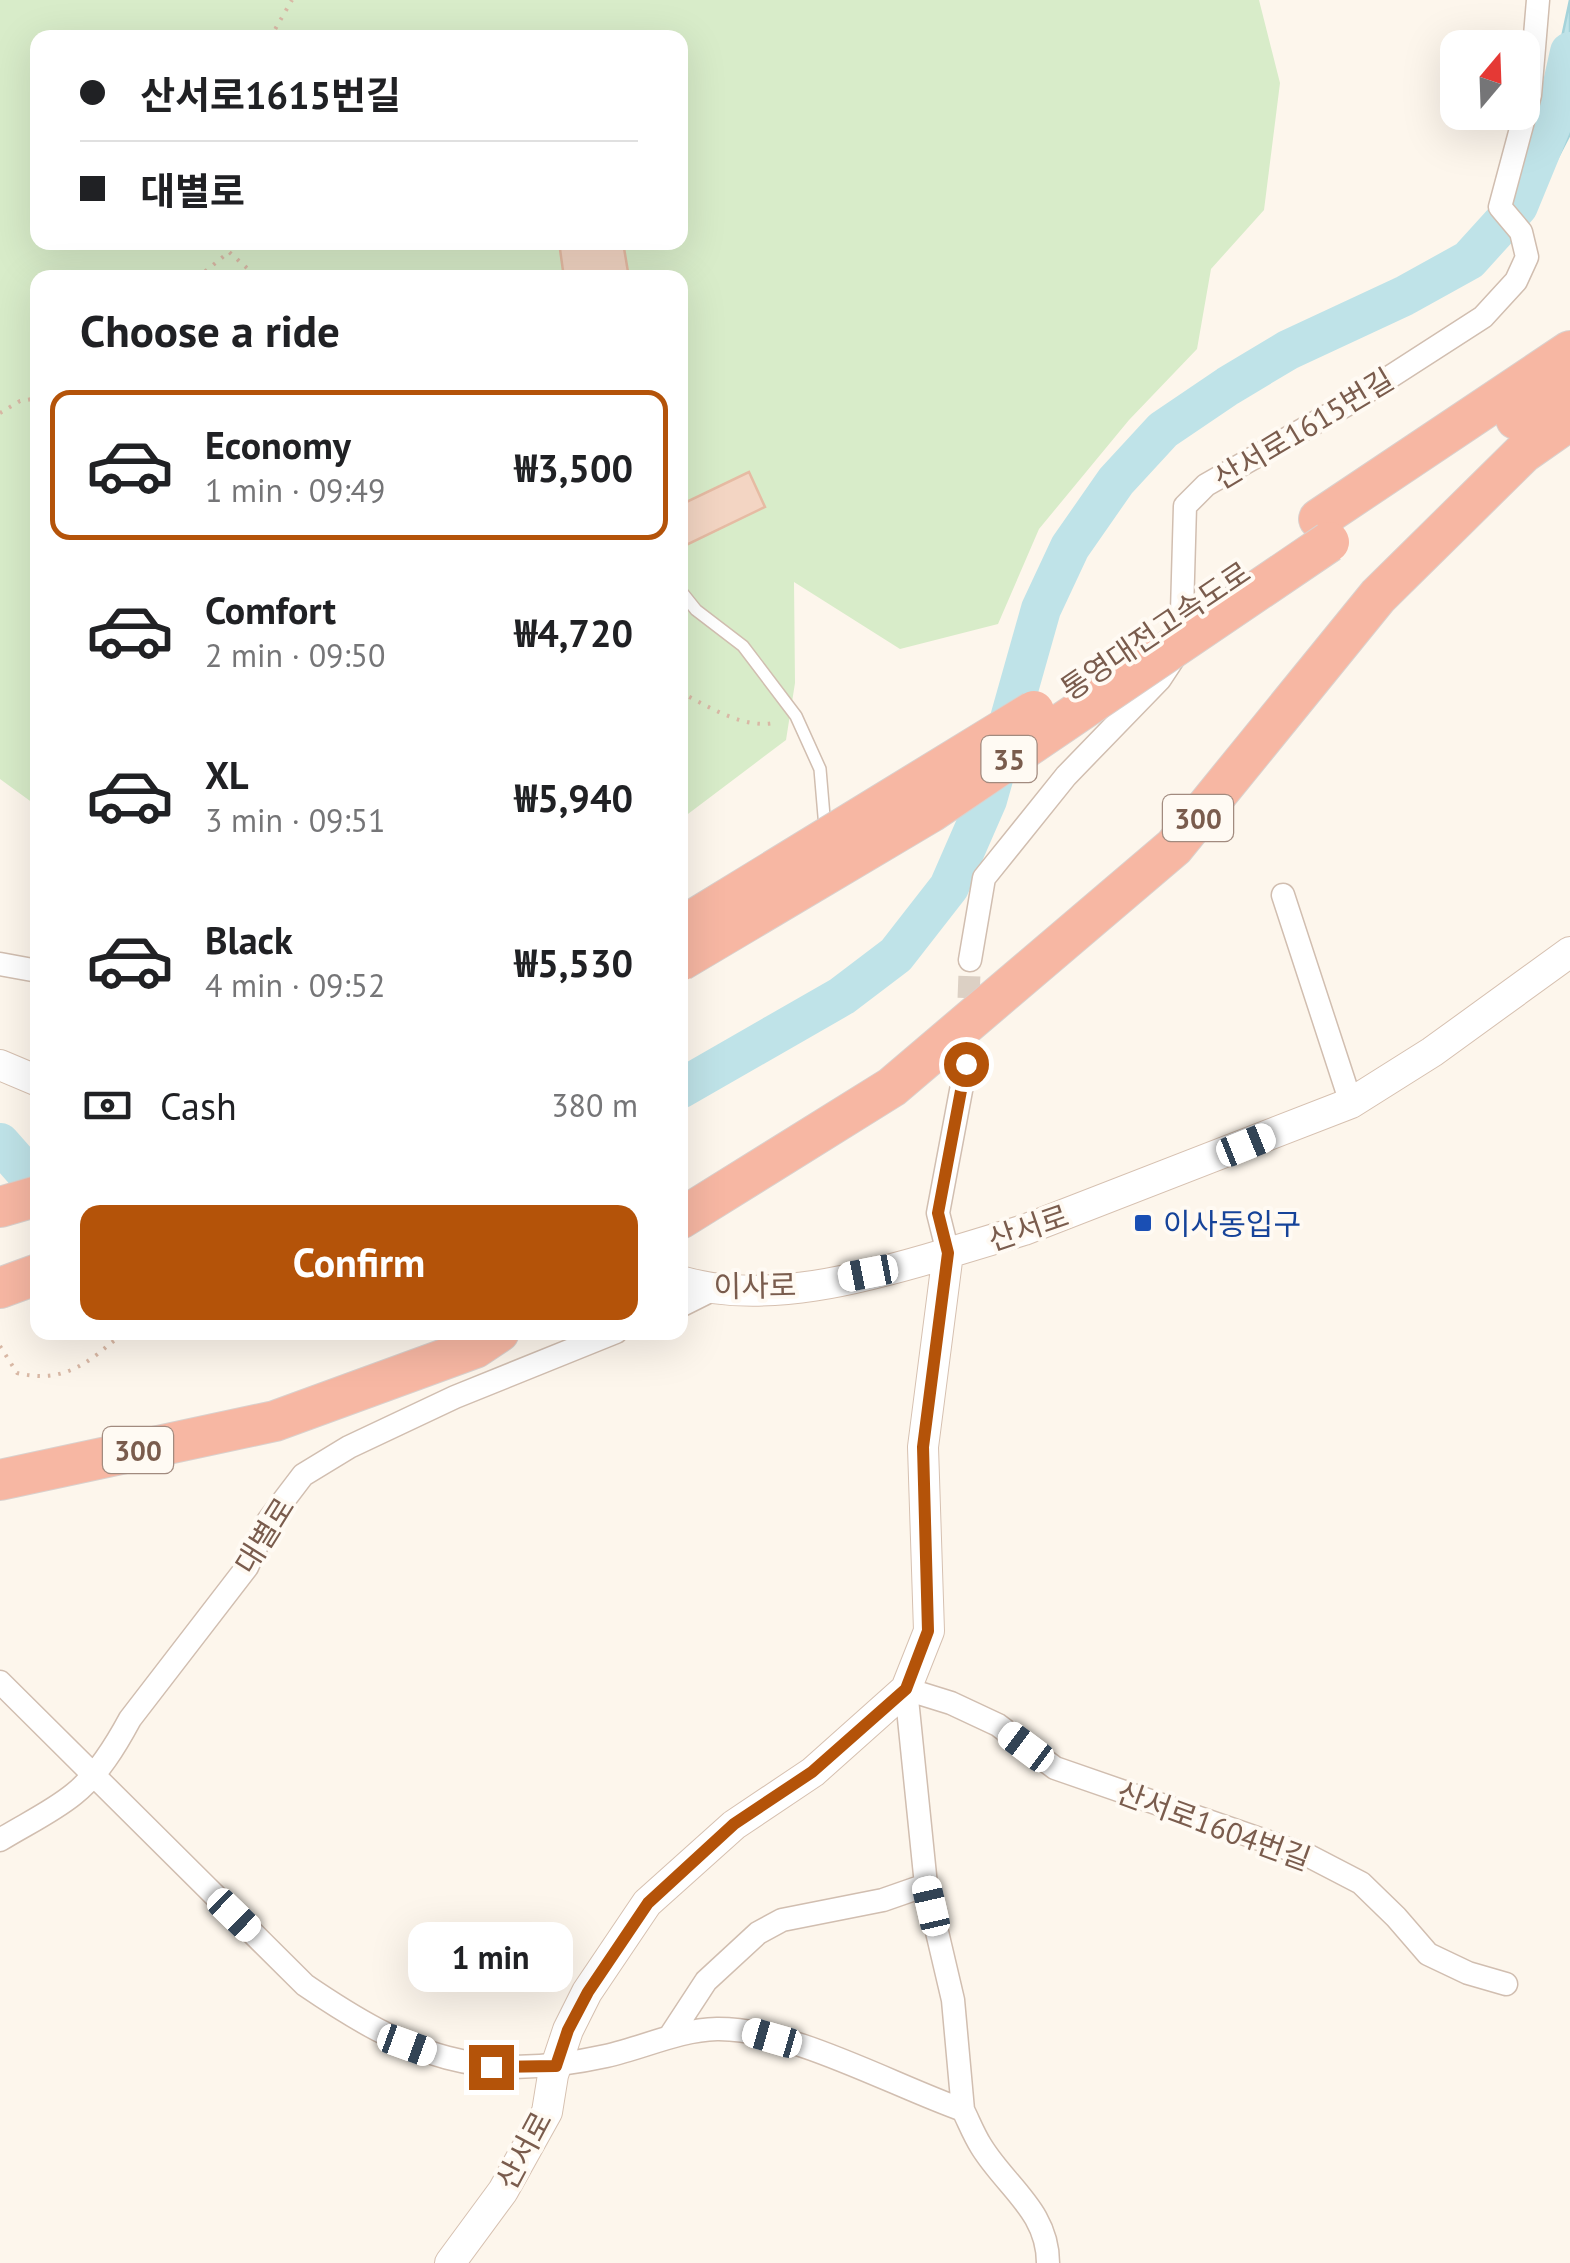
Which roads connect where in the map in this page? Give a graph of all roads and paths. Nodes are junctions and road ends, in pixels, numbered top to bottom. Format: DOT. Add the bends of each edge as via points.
graph roads {
  1 [pos="292,0"];
  2 [pos="1538,0"];
  3 [pos="275,30"];
  4 [pos="229,252"];
  5 [pos="207,270"];
  6 [pos="249,270"];
  7 [pos="1570,351"];
  8 [pos="1570,385"];
  9 [pos="30,399"];
  10 [pos="0,413"];
  11 [pos="1570,420"];
  12 [pos="1324,530"];
  13 [pos="688,600"];
  14 [pos="688,696"];
  15 [pos="796,716"];
  16 [pos="826,845"];
  17 [pos="828,864"];
  18 [pos="1283,895"];
  19 [pos="788,914"];
  20 [pos="688,923"];
  21 [pos="1570,952"];
  22 [pos="688,957"];
  23 [pos="970,960"];
  24 [pos="0,964"];
  25 [pos="30,970"];
  26 [pos="0,1050"];
  27 [pos="966,1064"];
  28 [pos="0,1065"];
  29 [pos="30,1073"];
  30 [pos="30,1076"];
  31 [pos="1351,1103"];
  32 [pos="30,1198"];
  33 [pos="0,1207"];
  34 [pos="688,1215"];
  35 [pos="30,1248"];
  36 [pos="948,1253"];
  37 [pos="0,1258"];
  38 [pos="30,1277"];
  39 [pos="688,1283"];
  40 [pos="0,1288"];
  41 [pos="712,1290"];
  42 [pos="688,1302"];
  43 [pos="114,1340"];
  44 [pos="488,1340"];
  45 [pos="596,1340"];
  46 [pos="0,1346"];
  47 [pos="0,1480"];
  48 [pos="0,1682"];
  49 [pos="906,1689"];
  50 [pos="92,1776"];
  51 [pos="0,1840"];
  52 [pos="926,1885"];
  53 [pos="1506,1984"];
  54 [pos="670,2036"];
  55 [pos="556,2066"];
  56 [pos="963,2110"];
  57 [pos="450,2263"];
  58 [pos="1048,2263"];
  1 -- 3 [label="path"];
  2 -- 23 [label="street, 산서로1615번길" via="1530,95 1500,206 1520,232 1527,257 1516,281 1483,317 1206,485 1186,506 1181,647 984,878"];
  4 -- 5 [label="path"];
  4 -- 6 [label="path"];
  7 -- 12 [label="highway, 통영대전고속도로 / 35"];
  8 -- 12 [label="highway, 통영대전고속도로 / 35"];
  9 -- 10 [label="path"];
  11 -- 34 [label="highway, 300" via="1523,454 1378,596 1174,848 892,1087"];
  12 -- 20 [label="highway, 통영대전고속도로 / 35, bridge"];
  12 -- 22 [label="highway, 통영대전고속도로 / 35, bridge" via="930,812"];
  13 -- 15 [label="lane" via="743,646"];
  14 -- 15 [label="path" via="766,725"];
  15 -- 16 [label="lane" via="820,768"];
  17 -- 19 [label="lane" via="830,883"];
  18 -- 31 [label="street"];
  21 -- 31 [label="street, 산서로"];
  24 -- 25 [label="street"];
  26 -- 29 [label="street"];
  27 -- 36 [label="street" via="938,1213"];
  28 -- 30 [label="street"];
  31 -- 36 [label="street, 산서로"];
  32 -- 33 [label="highway"];
  35 -- 37 [label="highway"];
  36 -- 41 [label="street, 이사로" via="794,1288"];
  36 -- 49 [label="street, 산서로" via="923,1447 928,1631"];
  38 -- 40 [label="highway"];
  39 -- 41 [label="street, 이사로"];
  41 -- 42 [label="street"];
  43 -- 46 [label="path" via="67,1372 41,1378 17,1373"];
  44 -- 47 [label="highway, 300" via="276,1420"];
  45 -- 50 [label="street, 대별로" via="454,1398 303,1475 268,1521 247,1567"];
  48 -- 50 [label="street"];
  49 -- 52 [label="street, 산서로"];
  49 -- 53 [label="street, 산서로1604번길" via="998,1725 1056,1768 1309,1856 1361,1884 1428,1954"];
  49 -- 55 [label="street, 산서로" via="812,1772 734,1824 648,1903 588,1992"];
  50 -- 51 [label="street, 대별로" via="75,1794"];
  50 -- 55 [label="street" via="305,1984 355,2018 450,2061"];
  52 -- 54 [label="street" via="782,1920 758,1933 706,1981"];
  52 -- 56 [label="street, 산서로" via="953,2000"];
  54 -- 55 [label="street"];
  54 -- 56 [label="street" via="751,2031"];
  55 -- 57 [label="street, 산서로" via="547,2112 503,2190"];
  56 -- 58 [label="street" via="982,2148 1040,2221"];
}
